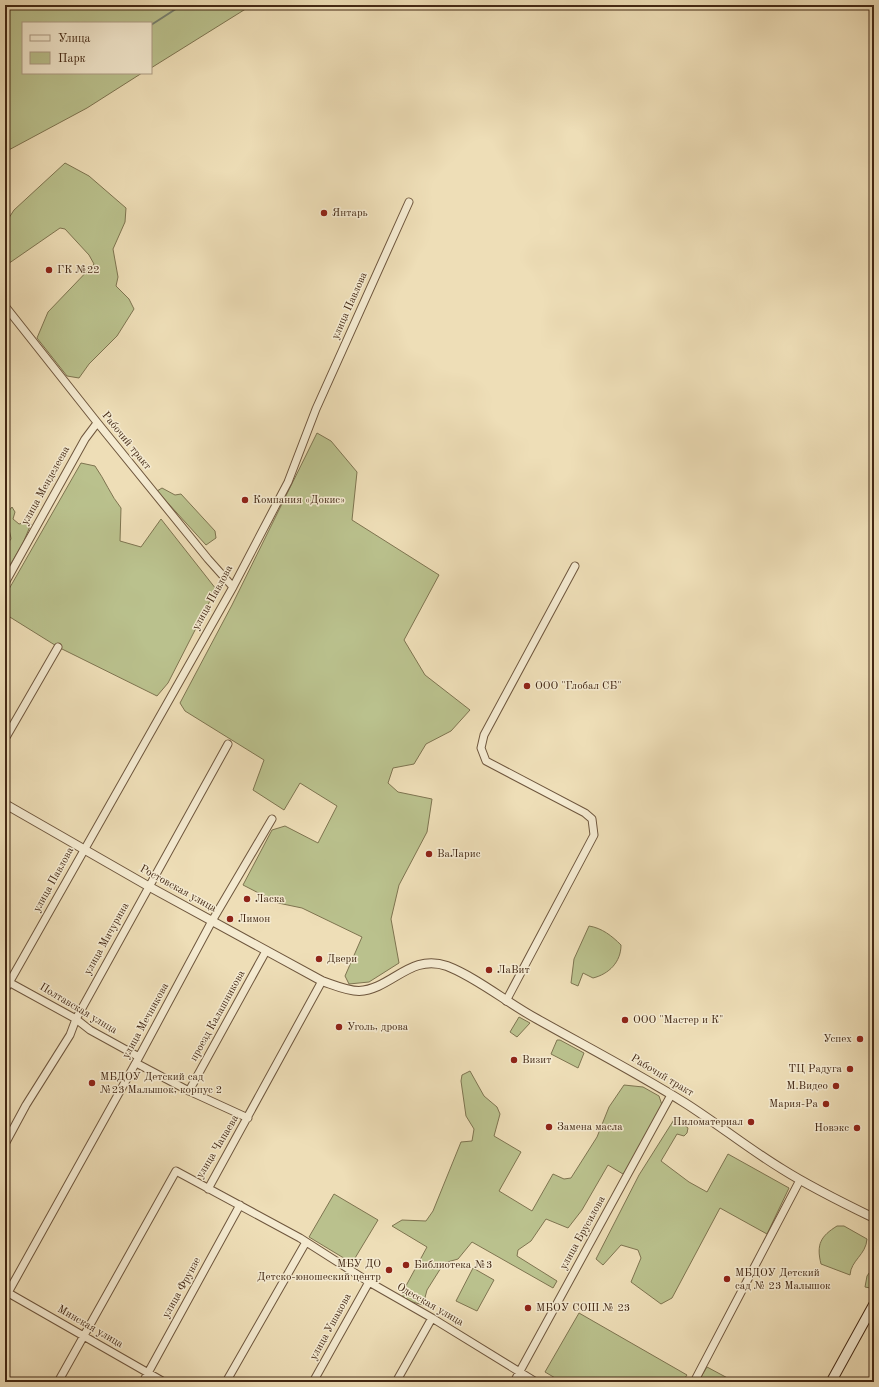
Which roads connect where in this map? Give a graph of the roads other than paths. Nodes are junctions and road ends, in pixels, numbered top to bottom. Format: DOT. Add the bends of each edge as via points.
graph roads {
  1 [pos="409,202"];
  2 [pos="5,306"];
  3 [pos="97,423"];
  4 [pos="575,566"];
  5 [pos="5,582"];
  6 [pos="233,587"];
  7 [pos="58,647"];
  8 [pos="5,739"];
  9 [pos="228,744"];
  10 [pos="5,804"];
  11 [pos="272,819"];
  12 [pos="84,848"];
  13 [pos="148,886"];
  14 [pos="212,921"];
  15 [pos="266,951"];
  16 [pos="432,962"];
  17 [pos="7,981"];
  18 [pos="322,981"];
  19 [pos="5,990"];
  20 [pos="506,1001"];
  21 [pos="76,1019"];
  22 [pos="137,1060"];
  23 [pos="189,1091"];
  24 [pos="671,1095"];
  25 [pos="248,1118"];
  26 [pos="5,1144"];
  27 [pos="800,1180"];
  28 [pos="208,1189"];
  29 [pos="240,1205"];
  30 [pos="874,1218"];
  31 [pos="306,1242"];
  32 [pos="369,1282"];
  33 [pos="6,1294"];
  34 [pos="874,1304"];
  35 [pos="432,1318"];
  36 [pos="84,1336"];
  37 [pos="148,1372"];
  38 [pos="519,1372"];
  39 [pos="58,1382"];
  40 [pos="143,1382"];
  41 [pos="164,1382"];
  42 [pos="226,1382"];
  43 [pos="313,1382"];
  44 [pos="396,1382"];
  45 [pos="514,1382"];
  46 [pos="536,1382"];
  47 [pos="694,1382"];
  48 [pos="831,1382"];
  1 -- 6 [label="street, улица Павлова" via="316,408 288,482"];
  2 -- 3 [label="street, Рабочий тракт"];
  3 -- 5 [label="street, улица Менделеева" via="85,439"];
  3 -- 6 [label="street, Рабочий тракт"];
  4 -- 20 [label="street" via="484,735 481,748 486,761 586,813 592,819 594,835"];
  6 -- 12 [label="street, улица Павлова"];
  7 -- 8 [label="street"];
  9 -- 13 [label="street, улица Мичурина"];
  10 -- 12 [label="street, Ростовская улица"];
  11 -- 14 [label="street, улица Мечникова"];
  12 -- 13 [label="street, Ростовская улица"];
  12 -- 17 [label="street, улица Павлова"];
  13 -- 14 [label="street, Ростовская улица"];
  13 -- 21 [label="street, улица Мичурина"];
  14 -- 15 [label="street, Ростовская улица"];
  14 -- 22 [label="street, улица Мечникова"];
  15 -- 18 [label="street, Ростовская улица"];
  15 -- 23 [label="street, проезд Калашникова"];
  16 -- 18 [label="street, Ростовская улица" via="412,967 370,989 345,989"];
  16 -- 20 [label="street, Рабочий тракт" via="456,970"];
  17 -- 19 [label="street, улица Павлова"];
  17 -- 21 [label="street, Полтавская улица"];
  18 -- 25 [label="street, улица Чапаева"];
  20 -- 24 [label="street, Рабочий тракт" via="612,1059"];
  21 -- 22 [label="street, Полтавская улица"];
  21 -- 26 [label="street, улица Мичурина" via="70,1034"];
  22 -- 23 [label="street, Полтавская улица"];
  22 -- 33 [label="street, улица Мечникова"];
  23 -- 25 [label="street, Полтавская улица"];
  24 -- 27 [label="street, Рабочий тракт"];
  24 -- 38 [label="street, улица Брусилова"];
  25 -- 28 [label="street, улица Чапаева"];
  27 -- 30 [label="street, Рабочий тракт"];
  27 -- 47 [label="street"];
  28 -- 29 [label="street, Одесская улица"];
  28 -- 36 [label="street, улица Чапаева" via="176,1171"];
  29 -- 31 [label="street, Одесская улица"];
  29 -- 37 [label="street, улица Фрунзе"];
  31 -- 32 [label="street, Одесская улица"];
  31 -- 42 [label="street"];
  32 -- 35 [label="street, Одесская улица"];
  32 -- 43 [label="street, улица Ушакова"];
  33 -- 36 [label="street, Минская улица"];
  34 -- 48 [label="main road"];
  35 -- 38 [label="street, Одесская улица"];
  35 -- 44 [label="street"];
  36 -- 37 [label="street, Минская улица"];
  36 -- 39 [label="street, улица Чапаева"];
  37 -- 40 [label="street, улица Фрунзе"];
  37 -- 41 [label="street, Минская улица"];
  38 -- 45 [label="street, улица Брусилова"];
  38 -- 46 [label="street, Одесская улица"];
}
